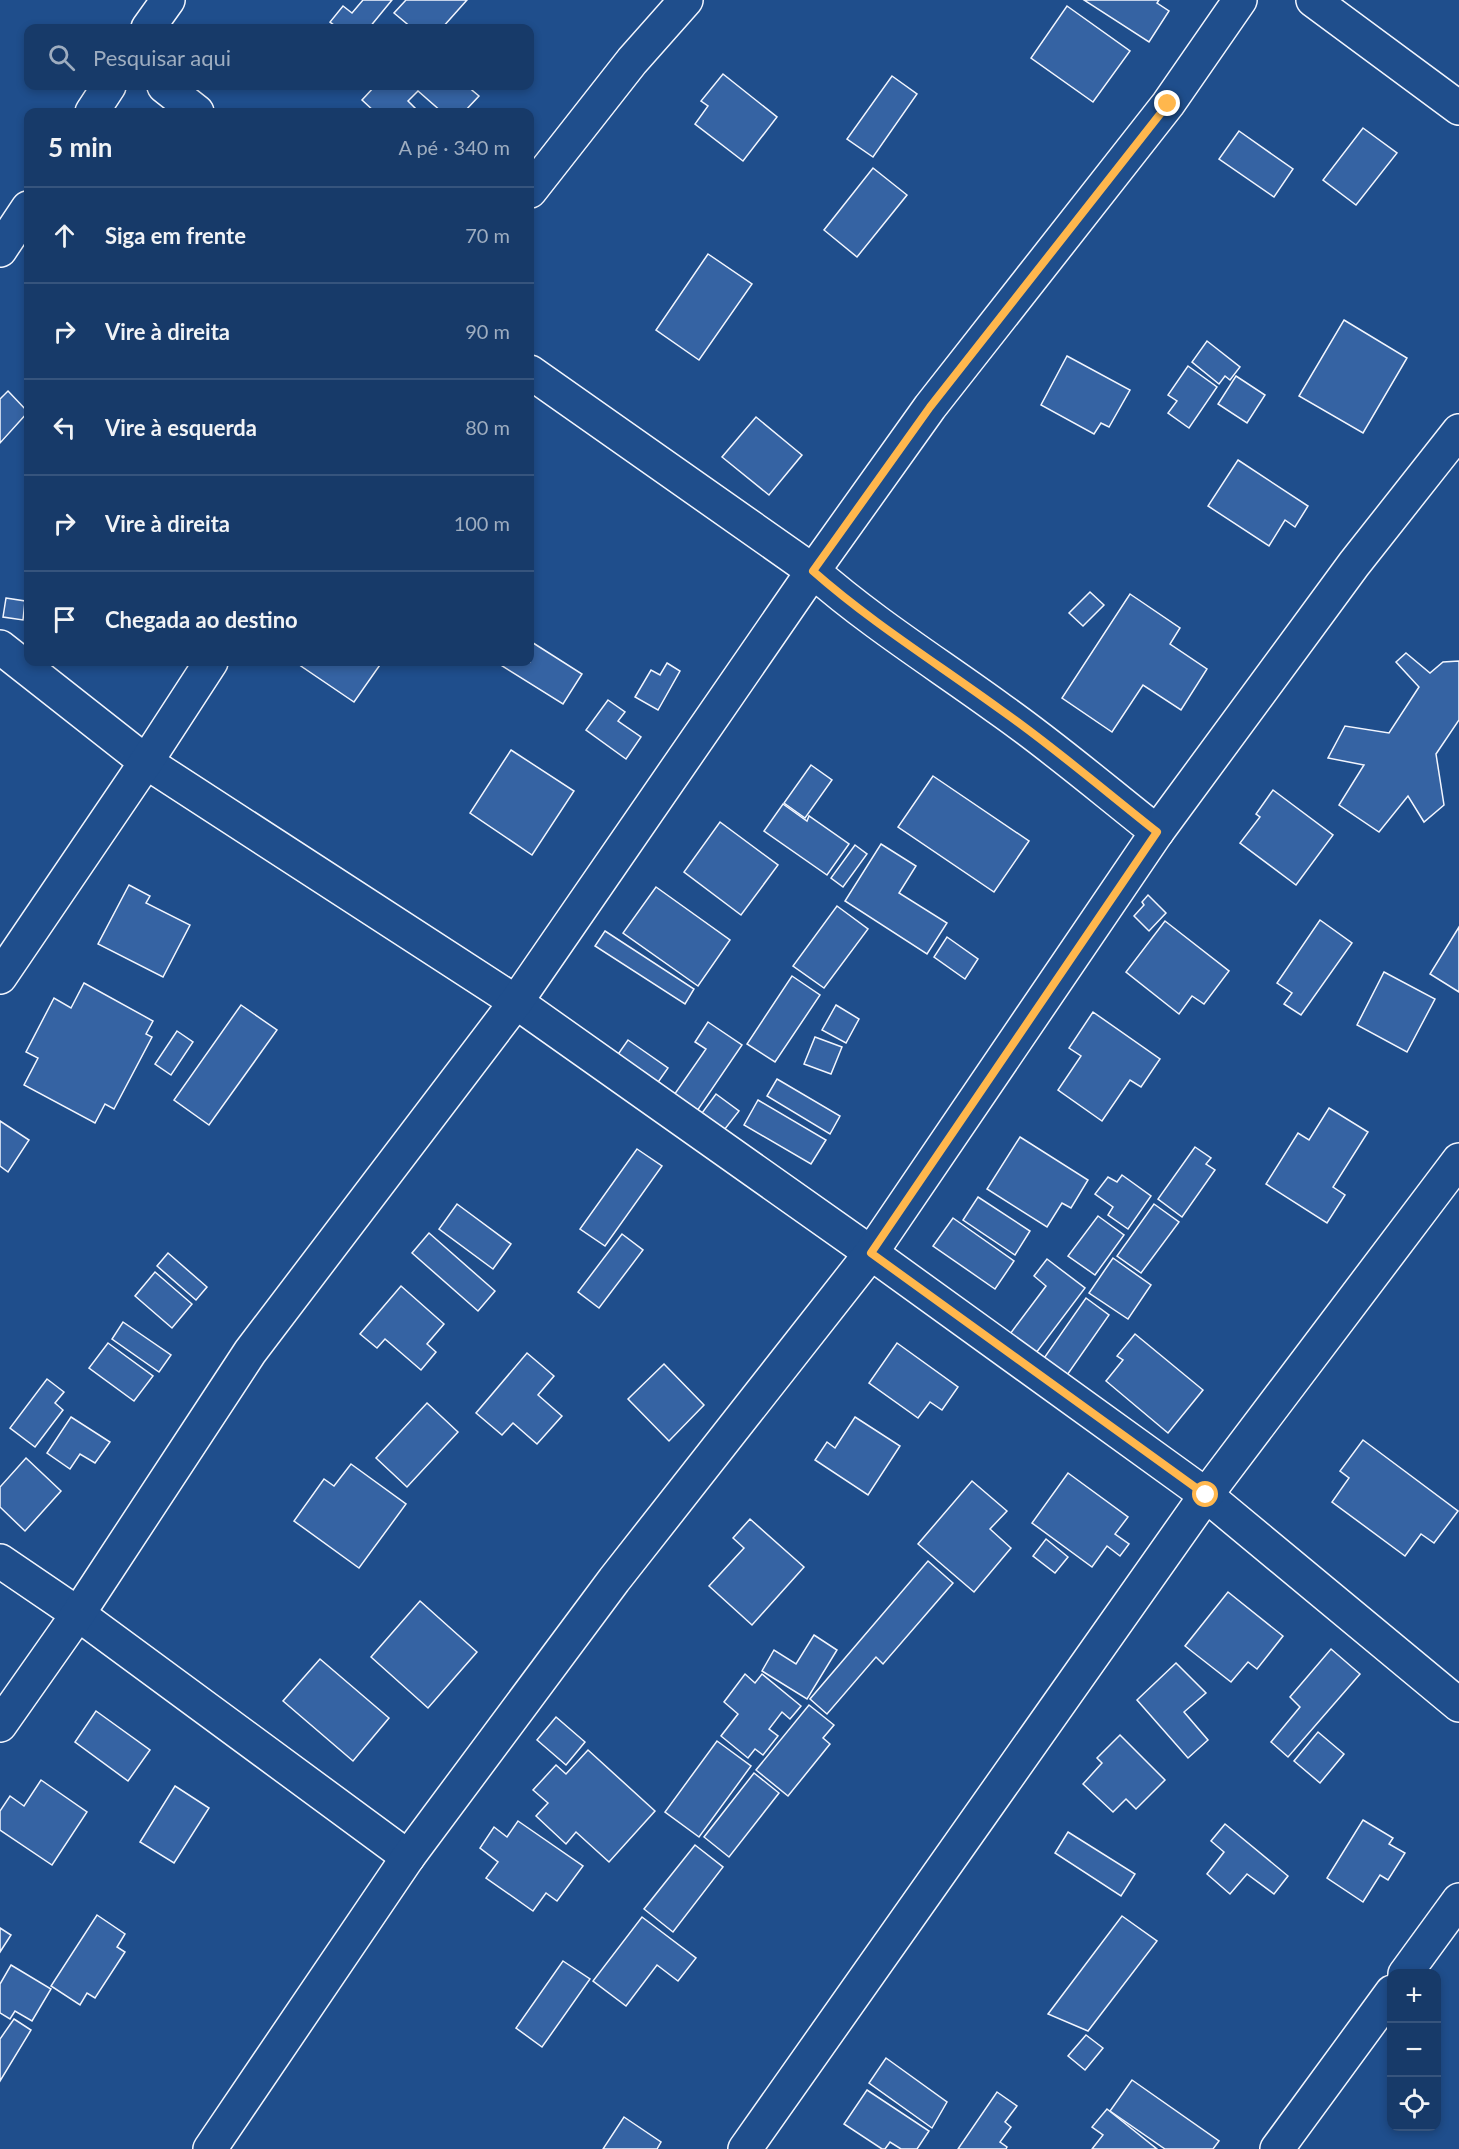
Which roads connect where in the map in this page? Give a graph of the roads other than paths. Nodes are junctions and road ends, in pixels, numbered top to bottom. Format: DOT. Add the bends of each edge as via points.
graph roads {
  1 [pos="168,0"];
  2 [pos="686,0"];
  3 [pos="1240,0"];
  4 [pos="1313,0"];
  5 [pos="151,24"];
  6 [pos="107,90"];
  7 [pos="169,90"];
  8 [pos="95,108"];
  9 [pos="192,108"];
  10 [pos="1459,108"];
  11 [pos="534,186"];
  12 [pos="24,214"];
  13 [pos="0,250"];
  14 [pos="534,375"];
  15 [pos="1459,431"];
  16 [pos="813,571"];
  17 [pos="0,647"];
  18 [pos="24,666"];
  19 [pos="24,666"];
  20 [pos="208,666"];
  21 [pos="146,762"];
  22 [pos="1157,832"];
  23 [pos="0,977"];
  24 [pos="516,1002"];
  25 [pos="1459,1160"];
  26 [pos="871,1253"];
  27 [pos="1206,1495"];
  28 [pos="0,1561"];
  29 [pos="78,1614"];
  30 [pos="1459,1705"];
  31 [pos="0,1725"];
  32 [pos="408,1857"];
  33 [pos="1459,1900"];
  34 [pos="1409,1969"];
  35 [pos="1387,1999"];
  36 [pos="759,2144"];
  37 [pos="210,2149"];
  38 [pos="1277,2149"];
  1 -- 5 [label="street"];
  2 -- 11 [label="street"];
  3 -- 16 [label="street" via="1168,104 930,407"];
  4 -- 10 [label="street"];
  6 -- 8 [label="street"];
  7 -- 9 [label="street"];
  12 -- 13 [label="street"];
  14 -- 16 [label="street"];
  15 -- 22 [label="street" via="1354,564"];
  16 -- 22 [label="street" via="838,594 1002,711"];
  16 -- 24 [label="street"];
  17 -- 18 [label="street"];
  19 -- 21 [label="street"];
  20 -- 21 [label="street"];
  21 -- 23 [label="street"];
  21 -- 24 [label="street"];
  22 -- 26 [label="street"];
  24 -- 26 [label="street"];
  24 -- 29 [label="street" via="250,1352"];
  25 -- 27 [label="street"];
  26 -- 27 [label="street"];
  26 -- 32 [label="street" via="614,1580"];
  27 -- 30 [label="street"];
  27 -- 36 [label="street"];
  28 -- 29 [label="street"];
  29 -- 31 [label="street"];
  29 -- 32 [label="street"];
  32 -- 37 [label="street"];
  33 -- 34 [label="street"];
  35 -- 38 [label="street"];
}
